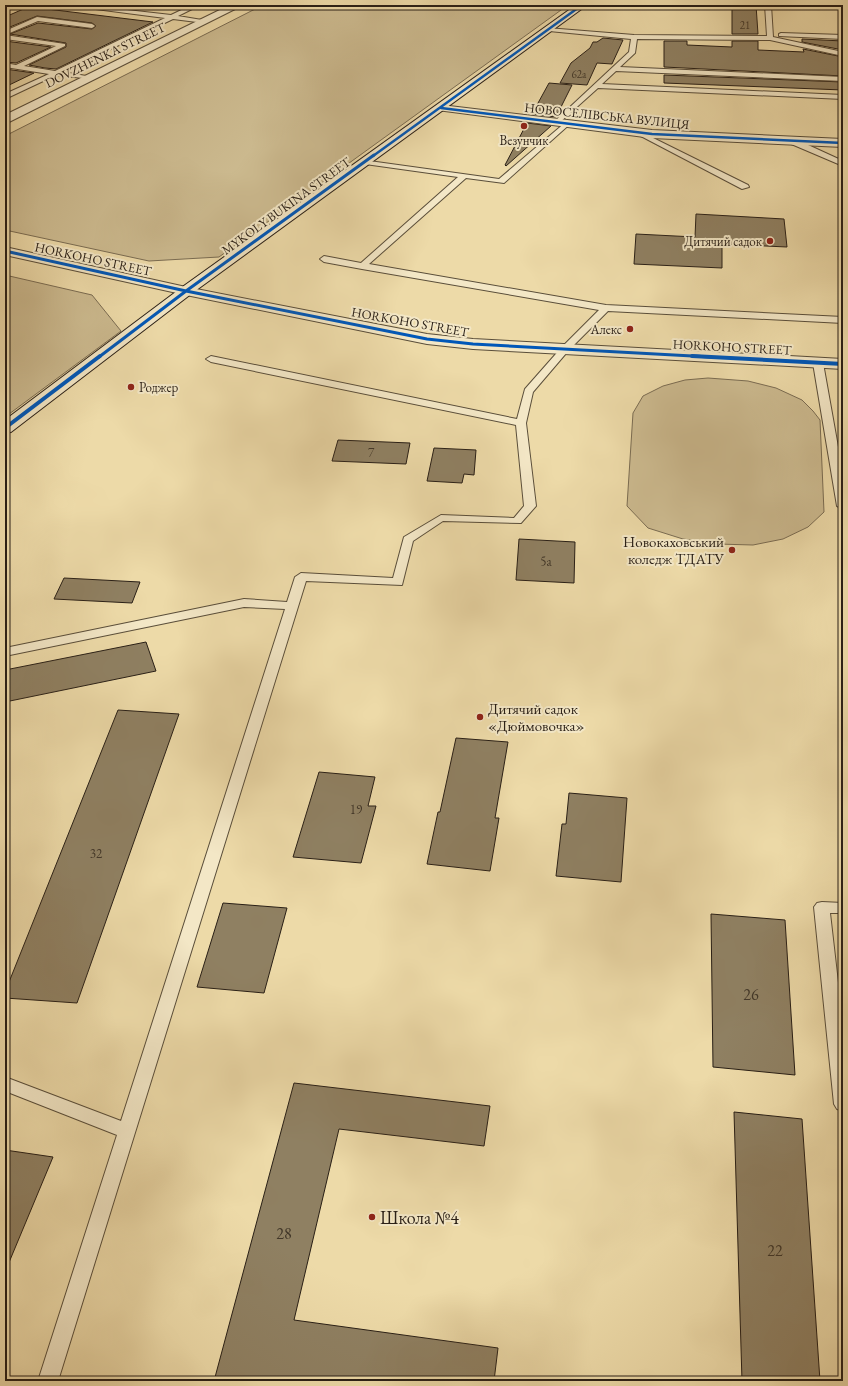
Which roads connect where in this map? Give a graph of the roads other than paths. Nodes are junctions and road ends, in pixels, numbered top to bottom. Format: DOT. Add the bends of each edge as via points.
graph roads {
  1 [pos="68,5"];
  2 [pos="115,5"];
  3 [pos="197,5"];
  4 [pos="238,5"];
  5 [pos="582,5"];
  6 [pos="768,5"];
  7 [pos="106,9"];
  8 [pos="172,17"];
  9 [pos="205,21"];
  10 [pos="92,26"];
  11 [pos="548,29"];
  12 [pos="5,33"];
  13 [pos="634,36"];
  14 [pos="770,36"];
  15 [pos="5,37"];
  16 [pos="843,37"];
  17 [pos="843,54"];
  18 [pos="5,65"];
  19 [pos="17,67"];
  20 [pos="615,69"];
  21 [pos="57,73"];
  22 [pos="90,78"];
  23 [pos="843,79"];
  24 [pos="597,86"];
  25 [pos="5,97"];
  26 [pos="843,97"];
  27 [pos="441,108"];
  28 [pos="5,120"];
  29 [pos="563,122"];
  30 [pos="639,133"];
  31 [pos="792,140"];
  32 [pos="843,143"];
  33 [pos="365,162"];
  34 [pos="843,164"];
  35 [pos="464,176"];
  36 [pos="745,187"];
  37 [pos="5,251"];
  38 [pos="324,259"];
  39 [pos="362,266"];
  40 [pos="186,290"];
  41 [pos="606,308"];
  42 [pos="843,320"];
  43 [pos="565,349"];
  44 [pos="211,359"];
  45 [pos="818,363"];
  46 [pos="843,364"];
  47 [pos="521,423"];
  48 [pos="5,428"];
  49 [pos="843,506"];
  50 [pos="292,606"];
  51 [pos="5,652"];
  52 [pos="843,908"];
  53 [pos="5,1084"];
  54 [pos="843,1104"];
  55 [pos="127,1131"];
  56 [pos="48,1381"];
  1 -- 7 [label="lane"];
  2 -- 7 [label="lane"];
  3 -- 8 [label="lane"];
  4 -- 9 [label="street, DOVZHENKA STREET"];
  5 -- 11 [label="street, MYKOLY BUKINA STREET"];
  6 -- 14 [label="lane"];
  7 -- 8 [label="lane"];
  8 -- 9 [label="lane"];
  8 -- 21 [label="lane"];
  9 -- 22 [label="street, DOVZHENKA STREET"];
  10 -- 12 [label="lane" via="37,19"];
  11 -- 13 [label="lane"];
  11 -- 27 [label="street, MYKOLY BUKINA STREET"];
  13 -- 14 [label="lane"];
  13 -- 20 [label="lane" via="632,53"];
  14 -- 16 [label="lane"];
  14 -- 17 [label="lane"];
  15 -- 19 [label="lane" via="63,45"];
  18 -- 19 [label="lane"];
  19 -- 21 [label="lane"];
  20 -- 23 [label="lane"];
  20 -- 24 [label="lane"];
  21 -- 22 [label="lane"];
  21 -- 25 [label="lane"];
  22 -- 28 [label="street, DOVZHENKA STREET"];
  24 -- 26 [label="lane"];
  24 -- 29 [label="lane"];
  27 -- 29 [label="street, НОВОСЕЛІВСЬКА ВУЛИЦЯ"];
  27 -- 33 [label="street, MYKOLY BUKINA STREET"];
  29 -- 30 [label="street, НОВОСЕЛІВСЬКА ВУЛИЦЯ"];
  29 -- 35 [label="lane" via="501,181"];
  30 -- 31 [label="street, НОВОСЕЛІВСЬКА ВУЛИЦЯ"];
  30 -- 36 [label="lane"];
  31 -- 32 [label="street, НОВОСЕЛІВСЬКА ВУЛИЦЯ"];
  31 -- 34 [label="lane"];
  33 -- 35 [label="lane"];
  33 -- 40 [label="street, MYKOLY BUKINA STREET"];
  35 -- 39 [label="lane"];
  37 -- 40 [label="street, HORKOHO STREET"];
  38 -- 39 [label="lane"];
  39 -- 41 [label="lane"];
  40 -- 43 [label="street, HORKOHO STREET" via="427,339"];
  40 -- 48 [label="street, MYKOLY BUKINA STREET"];
  41 -- 42 [label="lane"];
  41 -- 43 [label="lane"];
  43 -- 45 [label="street, HORKOHO STREET"];
  43 -- 47 [label="lane" via="528,391"];
  44 -- 47 [label="lane"];
  45 -- 46 [label="street, HORKOHO STREET"];
  45 -- 49 [label="lane"];
  47 -- 50 [label="lane" via="530,506 517,522 441,518 408,539 398,582 301,577"];
  50 -- 51 [label="lane" via="244,603"];
  50 -- 55 [label="lane"];
  52 -- 54 [label="lane" via="822,907"];
  53 -- 55 [label="lane"];
  55 -- 56 [label="lane"];
}
